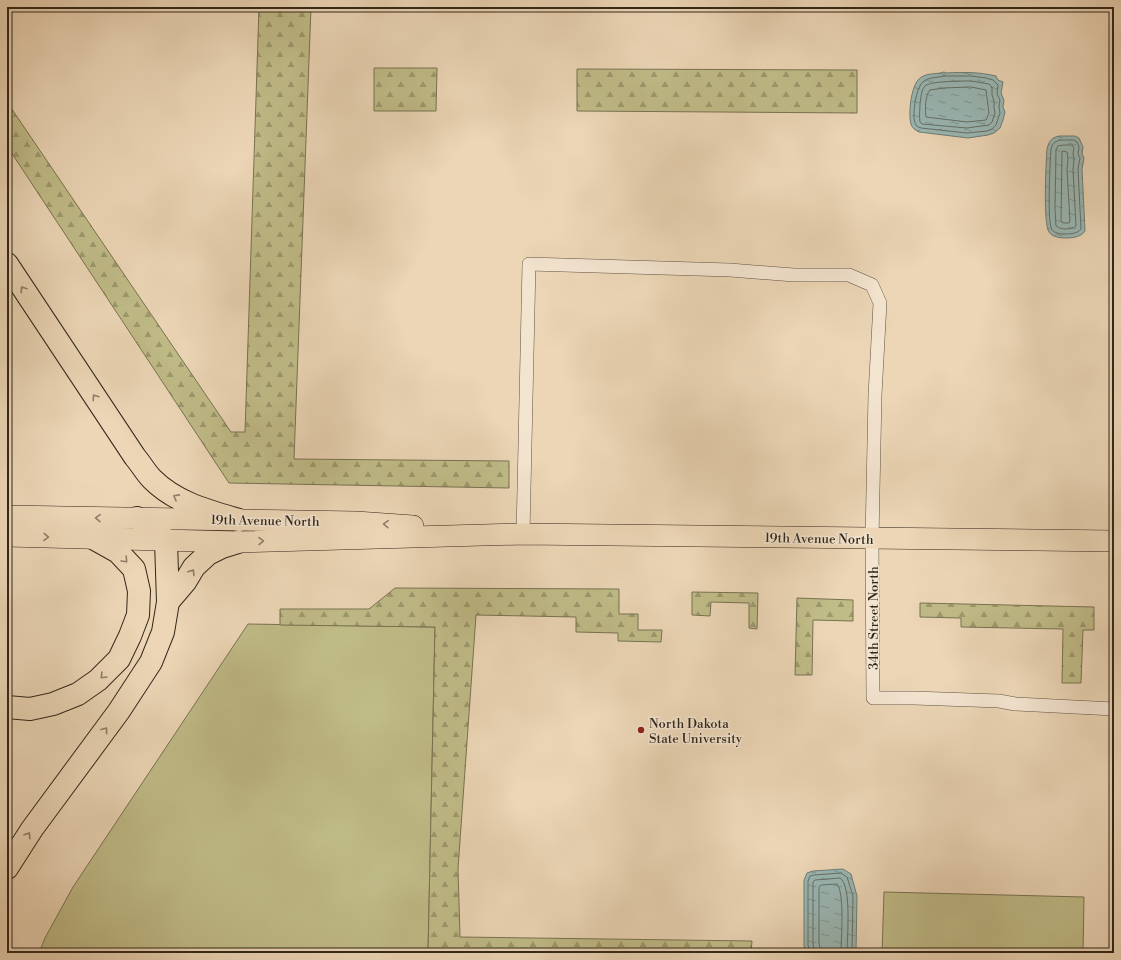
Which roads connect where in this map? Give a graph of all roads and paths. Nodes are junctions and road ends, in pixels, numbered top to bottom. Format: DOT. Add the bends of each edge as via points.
graph roads {
  1 [pos="7,264"];
  2 [pos="7,516"];
  3 [pos="137,518"];
  4 [pos="239,520"];
  5 [pos="523,534"];
  6 [pos="7,536"];
  7 [pos="93,538"];
  8 [pos="872,539"];
  9 [pos="166,541"];
  10 [pos="1114,541"];
  11 [pos="238,542"];
  12 [pos="168,602"];
  13 [pos="7,707"];
  14 [pos="1114,709"];
  15 [pos="7,868"];
  4 -- 1 [label="highway, one-way" via="197,507 173,496 152,479"];
  3 -- 2 [label="main road, 19th Avenue North, one-way"];
  3 -- 4 [label="main road, 19th Avenue North"];
  3 -- 9 [label="highway" via="152,526"];
  5 -- 4 [label="main road, 19th Avenue North, one-way" via="356,522"];
  5 -- 8 [label="main road, 19th Avenue North"];
  5 -- 8 [label="street, 34th Street North" via="528,264 541,264 848,275 872,285 880,303"];
  11 -- 5 [label="main road, 19th Avenue North, one-way"];
  6 -- 7 [label="main road, 19th Avenue North, one-way"];
  7 -- 9 [label="main road, 19th Avenue North"];
  7 -- 13 [label="highway, one-way" via="118,552 134,569 139,591 138,615 119,660 78,694 53,704 30,709"];
  8 -- 10 [label="main road, 19th Avenue North"];
  8 -- 14 [label="street, 34th Street North" via="873,698 991,701"];
  9 -- 11 [label="main road, 19th Avenue North"];
  9 -- 12 [label="highway"];
  12 -- 11 [label="highway, one-way" via="185,582 194,566 208,554"];
  15 -- 12 [label="highway, one-way" via="120,711 151,662 163,632"];
}
